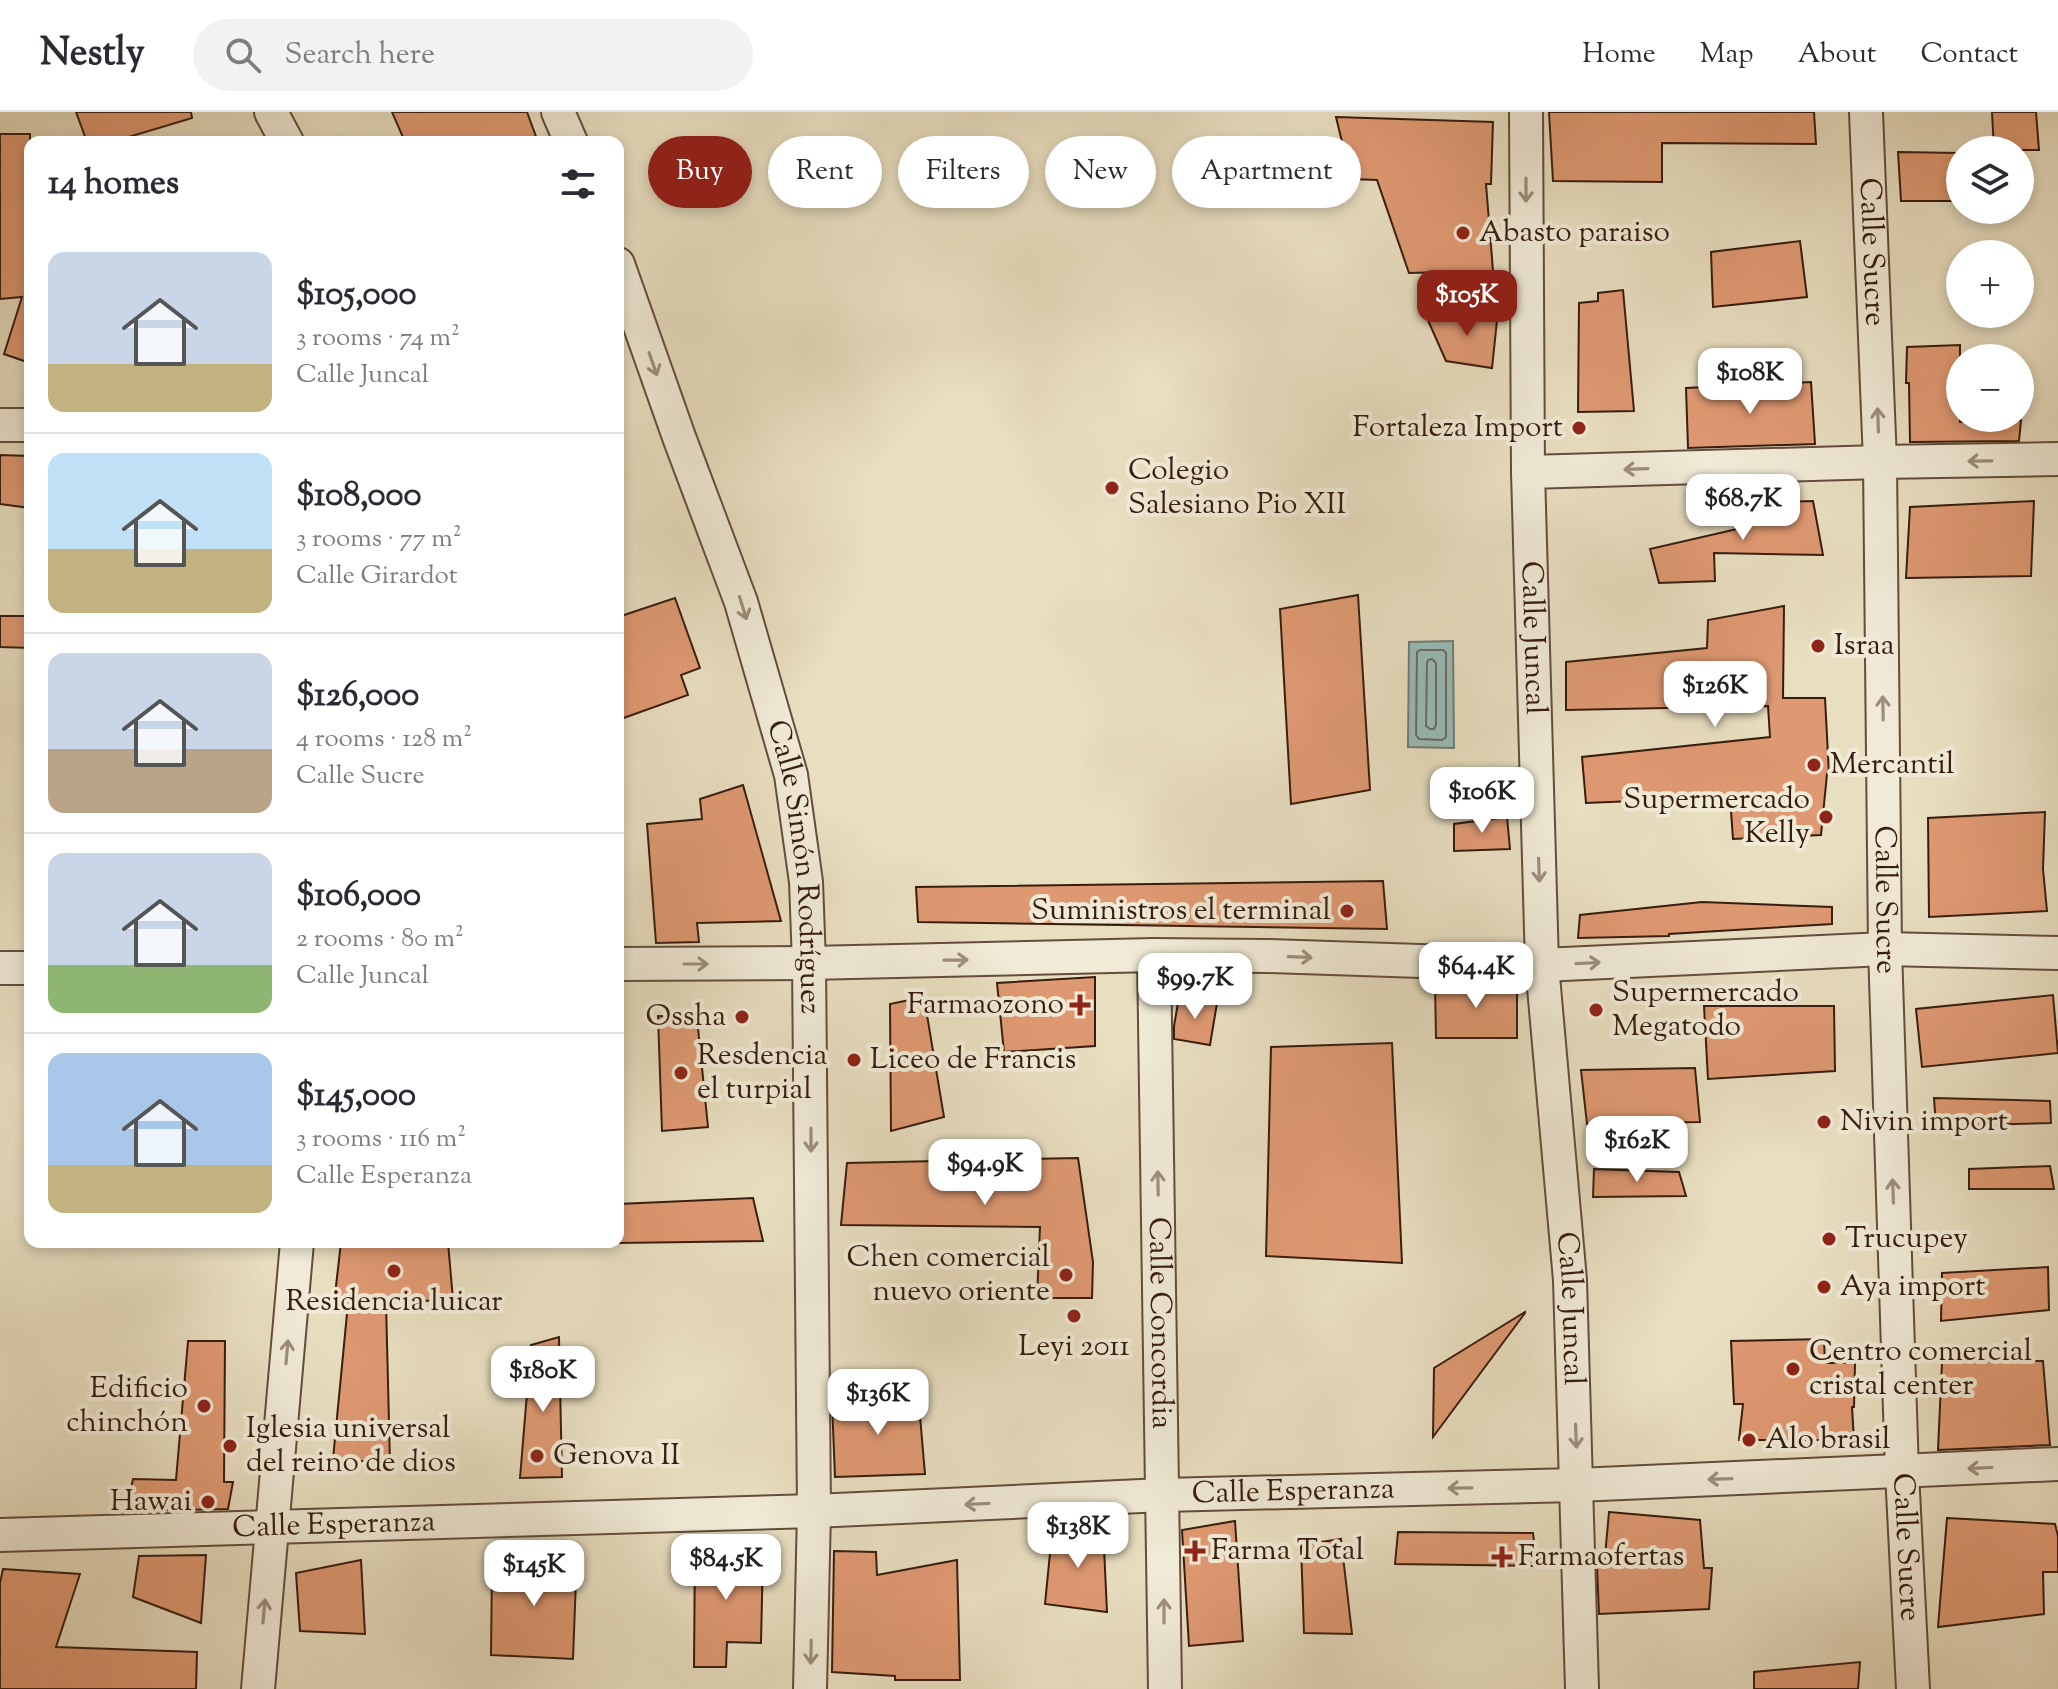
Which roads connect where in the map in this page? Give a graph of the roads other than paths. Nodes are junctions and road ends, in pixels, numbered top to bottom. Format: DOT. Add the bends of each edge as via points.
graph roads {
  1 [pos="271,112"];
  2 [pos="558,112"];
  3 [pos="1526,112"];
  4 [pos="1866,112"];
  5 [pos="284,136"];
  6 [pos="568,136"];
  7 [pos="624,281"];
  8 [pos="0,425"];
  9 [pos="24,425"];
  10 [pos="2058,459"];
  11 [pos="1880,462"];
  12 [pos="1528,472"];
  13 [pos="1885,949"];
  14 [pos="2058,953"];
  15 [pos="1154,955"];
  16 [pos="809,963"];
  17 [pos="624,964"];
  18 [pos="1542,965"];
  19 [pos="0,968"];
  20 [pos="24,968"];
  21 [pos="296,1248"];
  22 [pos="2058,1464"];
  23 [pos="1902,1472"];
  24 [pos="1577,1485"];
  25 [pos="1163,1495"];
  26 [pos="814,1511"];
  27 [pos="271,1528"];
  28 [pos="0,1535"];
  29 [pos="258,1689"];
  30 [pos="810,1689"];
  31 [pos="1165,1689"];
  32 [pos="1582,1689"];
  33 [pos="1913,1689"];
  1 -- 5 [label="street"];
  2 -- 6 [label="street"];
  3 -- 12 [label="street, Calle Juncal, one-way"];
  11 -- 4 [label="street, Calle Sucre, one-way"];
  7 -- 16 [label="street, Calle Simón Rodríguez, one-way" via="741,602 791,775 806,882"];
  8 -- 9 [label="street"];
  10 -- 11 [label="street, one-way"];
  11 -- 12 [label="street, one-way"];
  13 -- 11 [label="street, Calle Sucre, one-way"];
  12 -- 18 [label="street, Calle Juncal, one-way"];
  13 -- 14 [label="street"];
  18 -- 13 [label="street, one-way"];
  23 -- 13 [label="street, Calle Sucre, one-way"];
  16 -- 15 [label="street, one-way"];
  15 -- 18 [label="street, one-way"];
  25 -- 15 [label="street, Calle Concordia, one-way"];
  17 -- 16 [label="street, one-way"];
  16 -- 26 [label="street, Calle Simón Rodríguez, one-way"];
  18 -- 24 [label="street, Calle Juncal, one-way" via="1570,1280"];
  19 -- 20 [label="street"];
  27 -- 21 [label="street, one-way"];
  22 -- 23 [label="street, Calle Esperanza, one-way"];
  23 -- 24 [label="street, Calle Esperanza, one-way"];
  23 -- 33 [label="street, Calle Sucre"];
  24 -- 25 [label="street, Calle Esperanza, one-way"];
  24 -- 32 [label="street, Calle Juncal"];
  25 -- 26 [label="street, Calle Esperanza, one-way"];
  31 -- 25 [label="street, Calle Concordia, one-way"];
  26 -- 27 [label="street, Calle Esperanza"];
  26 -- 30 [label="street, Calle Simón Rodríguez, one-way"];
  27 -- 28 [label="street, Calle Esperanza"];
  29 -- 27 [label="street, one-way"];
}
